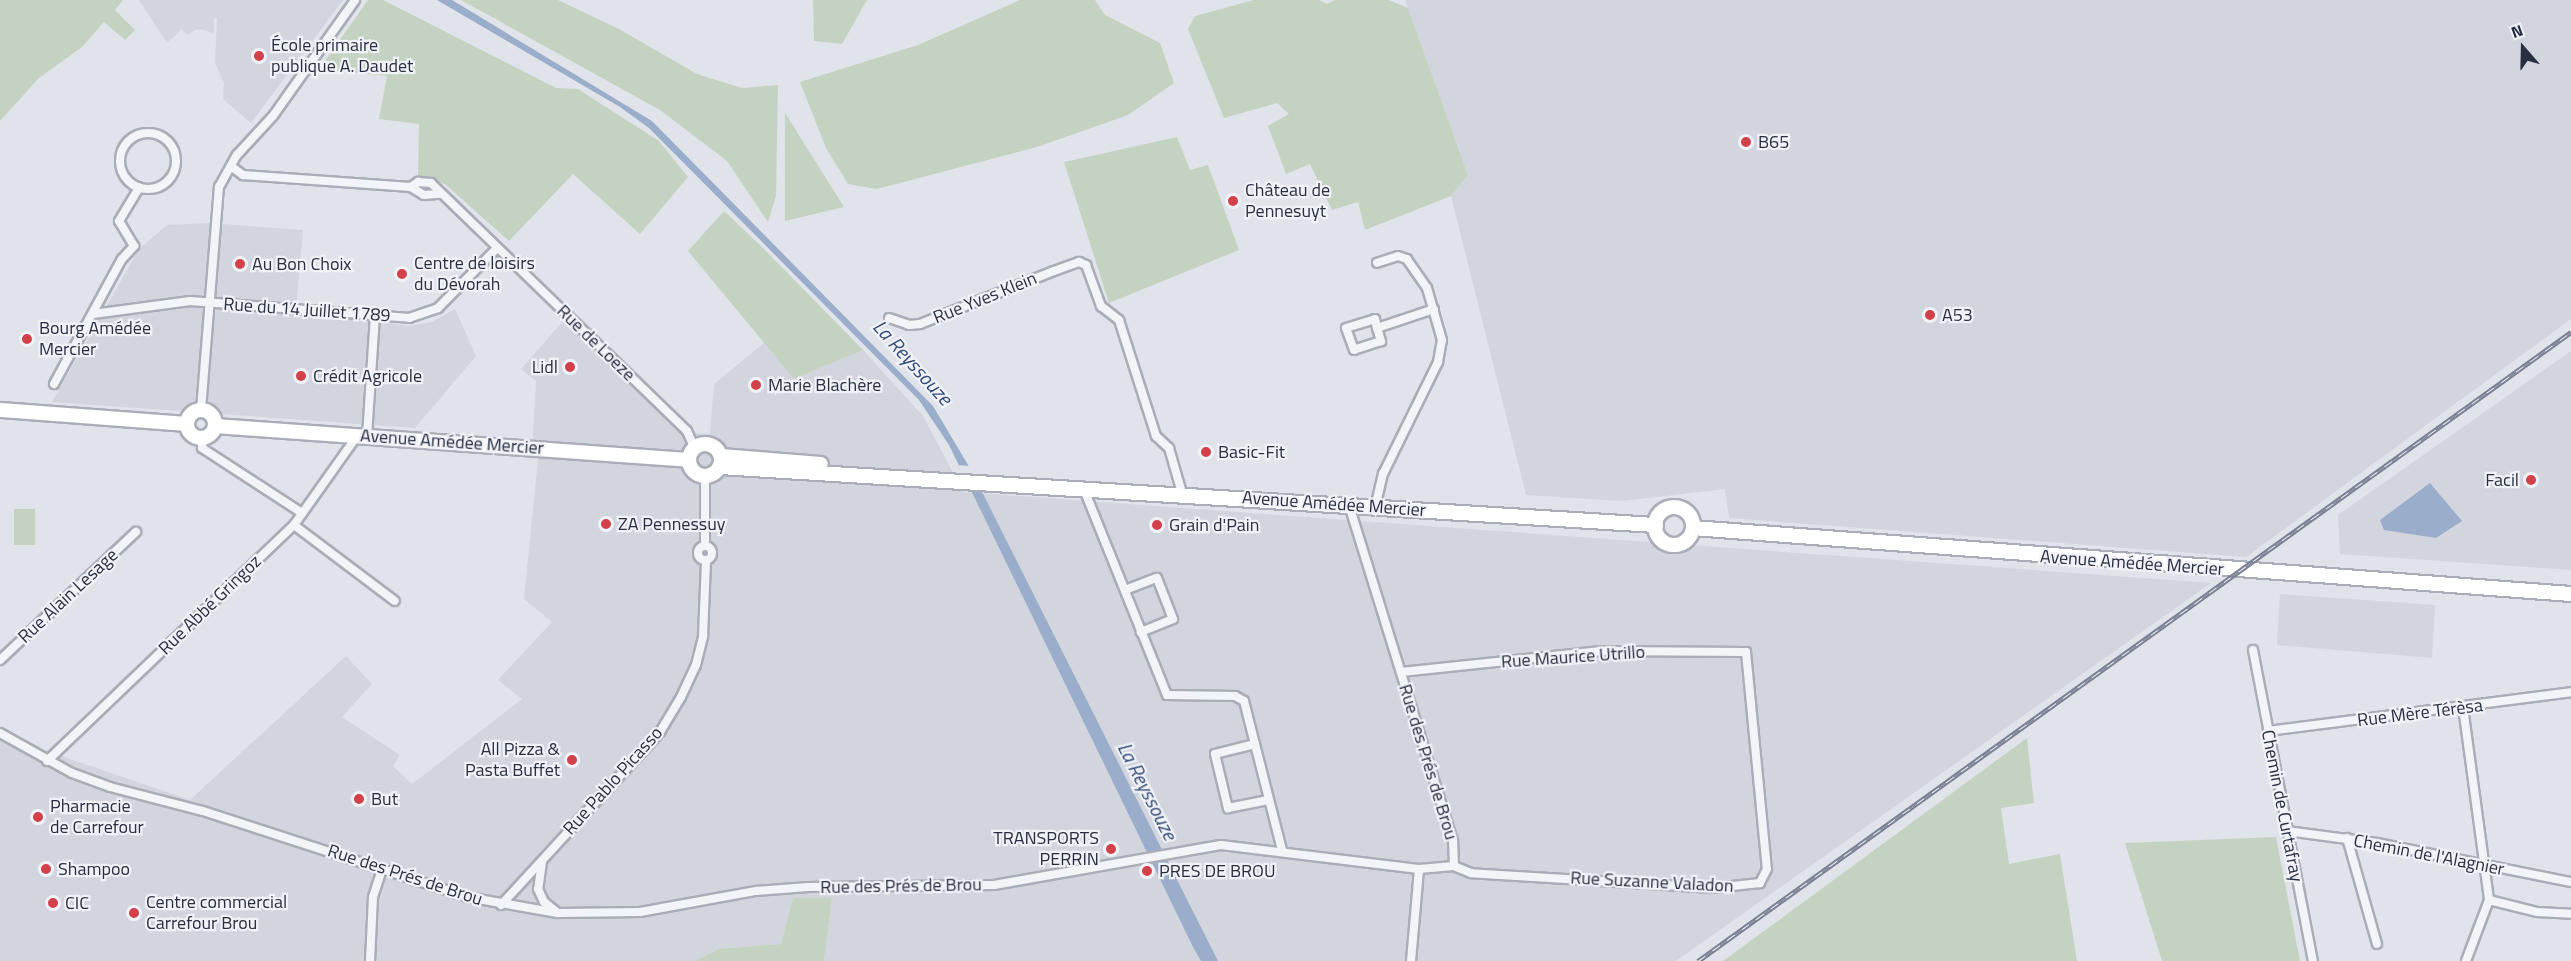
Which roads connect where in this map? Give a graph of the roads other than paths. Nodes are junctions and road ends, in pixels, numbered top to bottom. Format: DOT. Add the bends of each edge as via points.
graph roads {
  1 [pos="355,0"];
  2 [pos="232,167"];
  3 [pos="411,186"];
  4 [pos="139,189"];
  5 [pos="440,194"];
  6 [pos="496,249"];
  7 [pos="1377,263"];
  8 [pos="209,303"];
  9 [pos="1434,309"];
  10 [pos="93,314"];
  11 [pos="375,316"];
  12 [pos="890,318"];
  13 [pos="1377,328"];
  14 [pos="54,384"];
  15 [pos="0,410"];
  16 [pos="201,410"];
  17 [pos="186,424"];
  18 [pos="215,426"];
  19 [pos="362,436"];
  20 [pos="203,438"];
  21 [pos="691,454"];
  22 [pos="721,462"];
  23 [pos="705,477"];
  24 [pos="1083,487"];
  25 [pos="1182,493"];
  26 [pos="1349,506"];
  27 [pos="1375,508"];
  28 [pos="302,513"];
  29 [pos="294,525"];
  30 [pos="1656,525"];
  31 [pos="1693,528"];
  32 [pos="136,532"];
  33 [pos="1125,590"];
  34 [pos="2571,594"];
  35 [pos="395,601"];
  36 [pos="1141,632"];
  37 [pos="2253,650"];
  38 [pos="1746,652"];
  39 [pos="0,660"];
  40 [pos="1401,672"];
  41 [pos="2571,692"];
  42 [pos="2463,707"];
  43 [pos="2268,731"];
  44 [pos="0,733"];
  45 [pos="1254,744"];
  46 [pos="47,761"];
  47 [pos="1268,800"];
  48 [pos="2287,831"];
  49 [pos="2347,838"];
  50 [pos="1282,850"];
  51 [pos="543,859"];
  52 [pos="1454,866"];
  53 [pos="2485,866"];
  54 [pos="382,869"];
  55 [pos="1419,869"];
  56 [pos="2571,882"];
  57 [pos="2489,900"];
  58 [pos="501,905"];
  59 [pos="558,913"];
  60 [pos="2571,914"];
  61 [pos="2377,944"];
  62 [pos="370,961"];
  63 [pos="1411,961"];
  64 [pos="2313,961"];
  65 [pos="2466,961"];
  1 -- 2 [label="street" via="273,116 237,155"];
  2 -- 3 [label="street, Rue de Loeze" via="243,175"];
  2 -- 8 [label="street" via="219,187"];
  3 -- 5 [label="street, Rue de Loeze" via="424,195"];
  3 -- 5 [label="street, Rue de Loeze" via="431,183"];
  4 -- 4 [label="street" via="164,185 174,172 172,147 160,136 134,136 122,150 120,169"];
  4 -- 10 [label="street" via="118,221 134,246"];
  5 -- 6 [label="street, Rue de Loeze"];
  6 -- 11 [label="street, Rue du 14 Juillet 1789" via="438,308 409,318"];
  6 -- 21 [label="street, Rue de Loeze" via="687,431"];
  7 -- 9 [label="street" via="1398,256 1407,259 1427,288"];
  8 -- 10 [label="street, Rue du 14 Juillet 1789" via="190,301"];
  8 -- 11 [label="street, Rue du 14 Juillet 1789"];
  8 -- 16 [label="street"];
  9 -- 13 [label="street"];
  9 -- 27 [label="street" via="1442,340 1438,362 1383,474"];
  10 -- 14 [label="street"];
  11 -- 19 [label="street"];
  12 -- 25 [label="street, Rue Yves Klein" via="920,324 1079,262 1086,265 1101,306 1119,320 1156,436 1169,448"];
  13 -- 13 [label="street" via="1382,341 1354,350 1346,328 1375,319"];
  15 -- 17 [label="main road"];
  16 -- 17 [label="main road" via="192,412"];
  16 -- 18 [label="main road" via="213,416"];
  17 -- 20 [label="main road" via="191,435"];
  18 -- 19 [label="main road, Avenue Amédée Mercier"];
  18 -- 20 [label="main road"];
  19 -- 21 [label="main road, Avenue Amédée Mercier"];
  19 -- 28 [label="street, Rue Abbé Gringoz"];
  20 -- 28 [label="street" via="202,448"];
  21 -- 22 [label="main road, Avenue Amédée Mercier" via="710,444"];
  21 -- 23 [label="main road" via="692,470"];
  22 -- 23 [label="main road"];
  22 -- 24 [label="main road, Avenue Amédée Mercier"];
  23 -- 51 [label="street, Rue Pablo Picasso" via="705,546 697,553 706,560 703,636 696,665 660,732"];
  24 -- 25 [label="main road, Avenue Amédée Mercier"];
  24 -- 33 [label="street"];
  25 -- 26 [label="main road, Avenue Amédée Mercier"];
  26 -- 27 [label="main road, Avenue Amédée Mercier"];
  26 -- 40 [label="street, Rue des Prés de Brou"];
  27 -- 30 [label="main road, Avenue Amédée Mercier"];
  28 -- 29 [label="street, Rue Abbé Gringoz"];
  29 -- 35 [label="street"];
  29 -- 46 [label="street, Rue Abbé Gringoz"];
  30 -- 31 [label="main road" via="1659,537 1676,545 1688,539"];
  30 -- 31 [label="main road" via="1662,512 1676,508 1689,514"];
  31 -- 34 [label="main road, Avenue Amédée Mercier"];
  32 -- 39 [label="street, Rue Alain Lesage"];
  33 -- 36 [label="street"];
  33 -- 36 [label="street" via="1157,578 1173,619"];
  36 -- 45 [label="street" via="1167,695 1240,698"];
  37 -- 43 [label="street, Chemin de Curtafray"];
  38 -- 40 [label="street, Rue Maurice Utrillo" via="1601,651"];
  38 -- 52 [label="street, Rue Suzanne Valadon" via="1767,869 1760,883 1713,888 1471,873"];
  40 -- 52 [label="street, Rue des Prés de Brou" via="1454,841"];
  41 -- 42 [label="street, Rue Mère Térèsa"];
  42 -- 43 [label="street, Rue Mère Térèsa"];
  42 -- 53 [label="street"];
  43 -- 48 [label="street, Chemin de Curtafray"];
  44 -- 46 [label="street, Rue des Prés de Brou"];
  45 -- 47 [label="street"];
  45 -- 47 [label="street" via="1215,754 1228,808"];
  46 -- 54 [label="street, Rue des Prés de Brou" via="110,787 214,814"];
  47 -- 50 [label="street"];
  48 -- 49 [label="street, Chemin de l'Alagnier"];
  48 -- 64 [label="street, Chemin de Curtafray"];
  49 -- 53 [label="street, Chemin de l'Alagnier"];
  49 -- 61 [label="street"];
  50 -- 55 [label="street, Rue des Prés de Brou"];
  50 -- 59 [label="street, Rue des Prés de Brou" via="1221,845 994,885 808,887 756,891 640,912"];
  51 -- 58 [label="street, Rue Pablo Picasso"];
  51 -- 59 [label="street" via="538,889 544,902"];
  52 -- 55 [label="street, Rue des Prés de Brou"];
  53 -- 56 [label="street, Chemin de l'Alagnier"];
  53 -- 57 [label="street"];
  54 -- 58 [label="street, Rue des Prés de Brou"];
  54 -- 62 [label="street" via="373,897"];
  55 -- 63 [label="street"];
  57 -- 60 [label="street" via="2537,912"];
  57 -- 65 [label="street"];
  58 -- 59 [label="street, Rue des Prés de Brou"];
}
